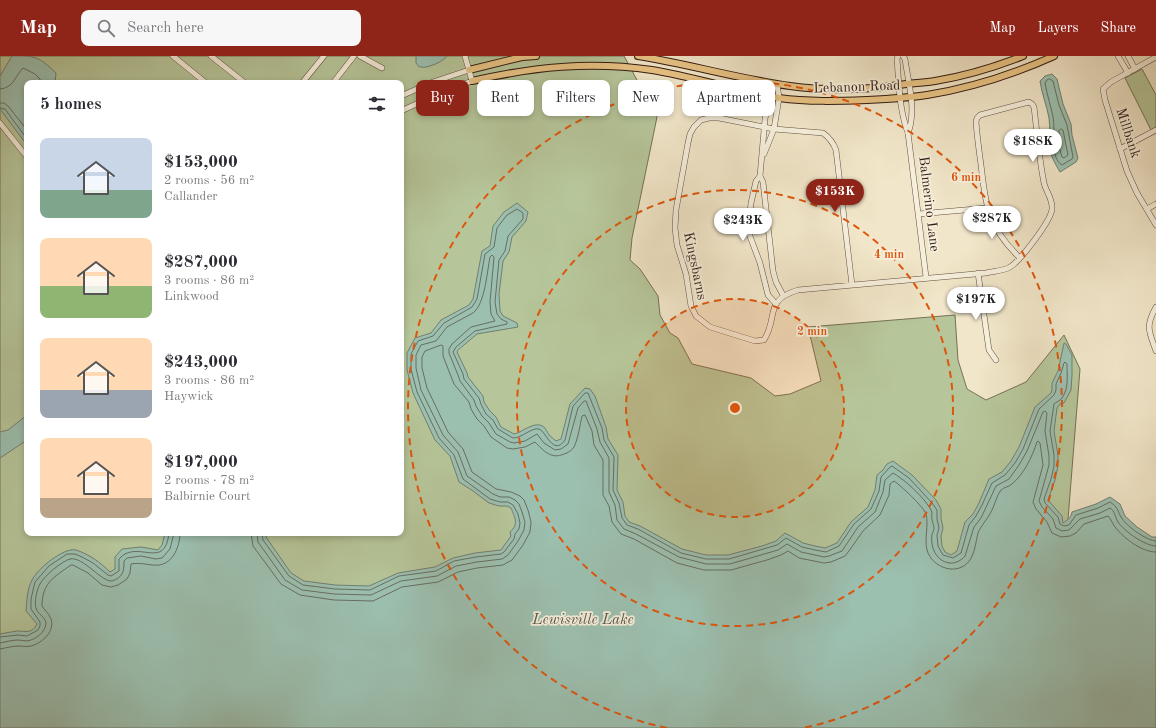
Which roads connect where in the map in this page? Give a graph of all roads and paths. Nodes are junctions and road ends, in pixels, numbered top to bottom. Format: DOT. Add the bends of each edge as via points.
graph roads {
  1 [pos="173,56"];
  2 [pos="211,56"];
  3 [pos="324,56"];
  4 [pos="354,56"];
  5 [pos="360,56"];
  6 [pos="465,56"];
  7 [pos="536,56"];
  8 [pos="638,56"];
  9 [pos="898,56"];
  10 [pos="903,56"];
  11 [pos="1023,56"];
  12 [pos="1054,56"];
  13 [pos="1118,56"];
  14 [pos="1128,56"];
  15 [pos="1156,57"];
  16 [pos="382,68"];
  17 [pos="1135,69"];
  18 [pos="469,70"];
  19 [pos="1128,73"];
  20 [pos="202,80"];
  21 [pos="241,80"];
  22 [pos="304,80"];
  23 [pos="336,80"];
  24 [pos="697,80"];
  25 [pos="472,81"];
  26 [pos="777,84"];
  27 [pos="909,84"];
  28 [pos="899,85"];
  29 [pos="775,87"];
  30 [pos="404,95"];
  31 [pos="775,97"];
  32 [pos="910,97"];
  33 [pos="779,98"];
  34 [pos="900,98"];
  35 [pos="404,110"];
  36 [pos="765,116"];
  37 [pos="776,116"];
  38 [pos="0,123"];
  39 [pos="763,126"];
  40 [pos="774,128"];
  41 [pos="1156,130"];
  42 [pos="908,133"];
  43 [pos="1120,149"];
  44 [pos="24,153"];
  45 [pos="761,161"];
  46 [pos="760,176"];
  47 [pos="1156,204"];
  48 [pos="987,208"];
  49 [pos="1147,210"];
  50 [pos="919,214"];
  51 [pos="748,221"];
  52 [pos="768,223"];
  53 [pos="1156,225"];
  54 [pos="1020,258"];
  55 [pos="773,267"];
  56 [pos="762,270"];
  57 [pos="978,273"];
  58 [pos="926,277"];
  59 [pos="852,285"];
  60 [pos="783,295"];
  61 [pos="776,304"];
  62 [pos="1156,307"];
  63 [pos="1156,351"];
  64 [pos="996,360"];
  1 -- 20 [label="street"];
  2 -- 21 [label="street"];
  3 -- 22 [label="street"];
  4 -- 23 [label="street"];
  5 -- 16 [label="street"];
  6 -- 18 [label="street"];
  7 -- 18 [label="main road"];
  8 -- 26 [label="main road, Lebanon Road"];
  9 -- 28 [label="street, Balmerino Lane"];
  10 -- 27 [label="street, Balmerino Lane"];
  11 -- 27 [label="main road, Lebanon Road" via="998,66 935,81"];
  12 -- 32 [label="main road, Lebanon Road" via="992,79 939,93"];
  13 -- 19 [label="street"];
  14 -- 17 [label="street"];
  15 -- 17 [label="street"];
  17 -- 19 [label="street"];
  18 -- 25 [label="street"];
  18 -- 30 [label="street"];
  19 -- 43 [label="street, Millbank" via="1103,88"];
  24 -- 25 [label="main road, Lebanon Road" via="652,70 565,66"];
  25 -- 35 [label="street, Lebanon Road"];
  26 -- 28 [label="main road, Lebanon Road" via="840,90"];
  26 -- 29 [label="street"];
  26 -- 33 [label="street"];
  27 -- 28 [label="main road, Lebanon Road"];
  27 -- 32 [label="street, Balmerino Lane"];
  28 -- 34 [label="street, Balmerino Lane"];
  31 -- 33 [label="main road, Lebanon Road"];
  32 -- 34 [label="main road, Lebanon Road"];
  32 -- 42 [label="street, Balmerino Lane" via="912,119"];
  33 -- 34 [label="main road, Lebanon Road" via="836,101"];
  33 -- 37 [label="street"];
  34 -- 42 [label="street, Balmerino Lane"];
  36 -- 39 [label="street"];
  37 -- 40 [label="street"];
  38 -- 44 [label="street"];
  39 -- 40 [label="street"];
  39 -- 45 [label="street"];
  39 -- 61 [label="street, Kingsbarns" via="719,118 701,120 690,134 675,228 691,306 696,316 710,327 755,341 764,340 770,330"];
  40 -- 45 [label="street"];
  40 -- 59 [label="street" via="823,133 834,143"];
  41 -- 43 [label="street"];
  42 -- 50 [label="street, Balmerino Lane"];
  43 -- 49 [label="street, Millbank" via="1137,193"];
  45 -- 46 [label="street"];
  46 -- 51 [label="street" via="756,181 750,203"];
  46 -- 52 [label="street"];
  47 -- 49 [label="street"];
  48 -- 50 [label="street"];
  48 -- 54 [label="street" via="997,232"];
  48 -- 54 [label="street" via="976,124 978,117 1027,102 1032,103 1044,182 1052,210"];
  49 -- 53 [label="street, Millbank"];
  50 -- 58 [label="street, Balmerino Lane"];
  51 -- 52 [label="street" via="757,228"];
  51 -- 56 [label="street" via="748,231"];
  52 -- 55 [label="street"];
  54 -- 57 [label="street" via="1006,269"];
  55 -- 56 [label="street"];
  55 -- 60 [label="street" via="776,282"];
  56 -- 61 [label="street" via="768,295"];
  57 -- 58 [label="street"];
  57 -- 64 [label="street" via="989,350"];
  58 -- 59 [label="street"];
  59 -- 60 [label="street" via="798,290"];
  60 -- 61 [label="street, Kingsbarns"];
  62 -- 63 [label="street" via="1148,326"];
}
